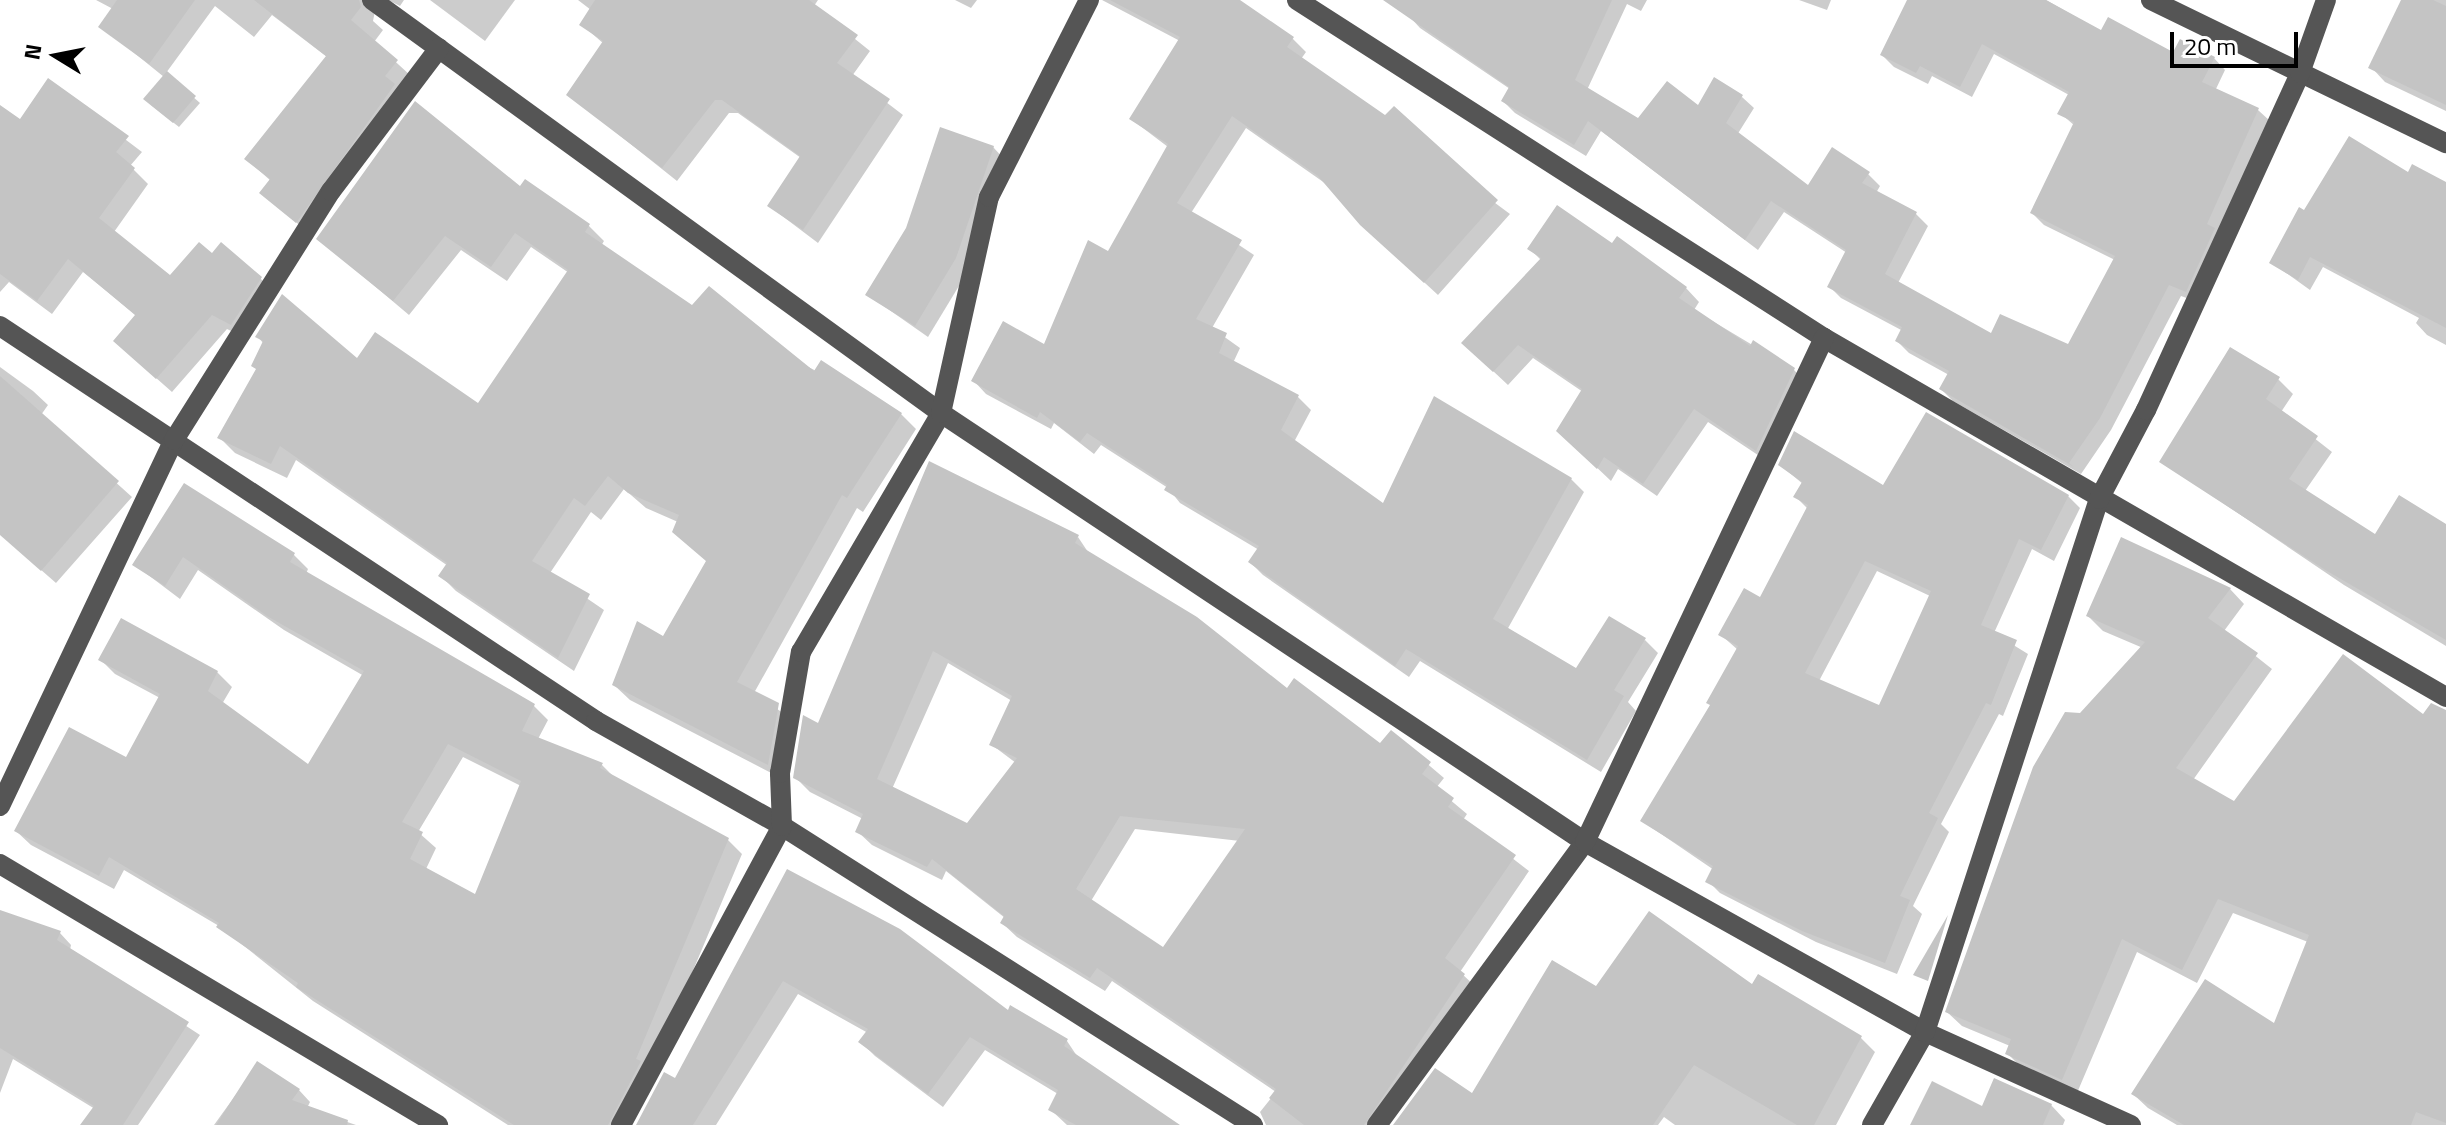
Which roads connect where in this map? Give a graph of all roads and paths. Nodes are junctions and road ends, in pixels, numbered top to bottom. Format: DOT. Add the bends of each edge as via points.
graph roads {
  1 [pos="372,0"];
  2 [pos="1089,0"];
  3 [pos="1297,0"];
  4 [pos="2151,0"];
  5 [pos="2326,0"];
  6 [pos="439,48"];
  7 [pos="2300,73"];
  8 [pos="2446,143"];
  9 [pos="0,326"];
  10 [pos="1824,338"];
  11 [pos="941,413"];
  12 [pos="174,440"];
  13 [pos="2099,499"];
  14 [pos="2446,697"];
  15 [pos="0,806"];
  16 [pos="782,826"];
  17 [pos="1585,842"];
  18 [pos="0,864"];
  19 [pos="1925,1032"];
  20 [pos="438,1125"];
  21 [pos="621,1125"];
  22 [pos="1253,1125"];
  23 [pos="1377,1125"];
  24 [pos="1872,1125"];
  25 [pos="2131,1125"];
  1 -- 6 [label="street"];
  2 -- 11 [label="street" via="989,197"];
  3 -- 10 [label="street"];
  4 -- 7 [label="street"];
  5 -- 7 [label="street"];
  6 -- 11 [label="street"];
  6 -- 12 [label="street" via="331,191"];
  7 -- 8 [label="street"];
  7 -- 13 [label="street" via="2146,410"];
  9 -- 12 [label="street"];
  10 -- 13 [label="street"];
  10 -- 17 [label="street"];
  11 -- 16 [label="street" via="801,652 780,773"];
  11 -- 17 [label="street"];
  12 -- 15 [label="street"];
  12 -- 16 [label="street" via="596,721"];
  13 -- 14 [label="street"];
  13 -- 19 [label="street"];
  16 -- 21 [label="street"];
  16 -- 22 [label="street"];
  17 -- 19 [label="street"];
  17 -- 23 [label="street"];
  18 -- 20 [label="street"];
  19 -- 24 [label="street"];
  19 -- 25 [label="street"];
}
